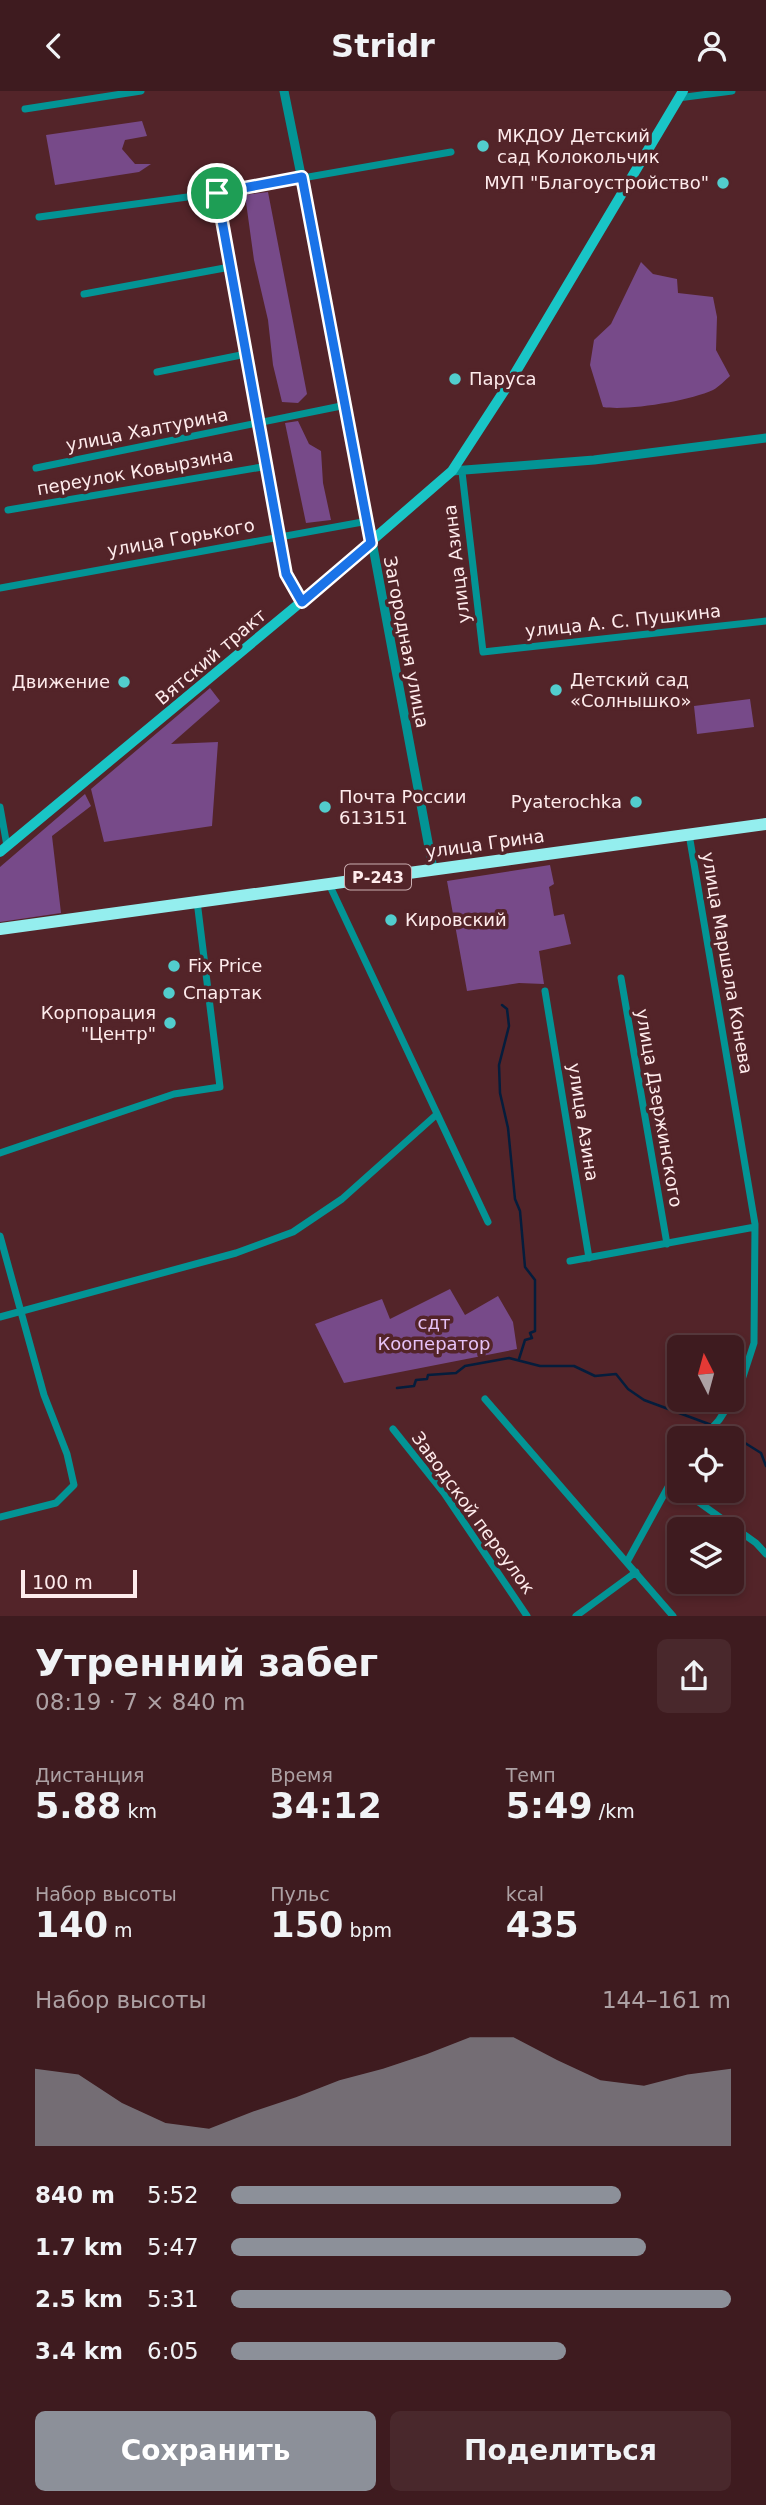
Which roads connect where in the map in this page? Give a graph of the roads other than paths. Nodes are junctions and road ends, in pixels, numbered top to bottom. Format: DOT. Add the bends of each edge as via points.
graph roads {
  1 [pos="141,91"];
  2 [pos="284,91"];
  3 [pos="732,91"];
  4 [pos="680,95"];
  5 [pos="25,109"];
  6 [pos="451,152"];
  7 [pos="302,177"];
  8 [pos="217,193"];
  9 [pos="39,217"];
  10 [pos="230,267"];
  11 [pos="84,294"];
  12 [pos="246,354"];
  13 [pos="157,372"];
  14 [pos="346,405"];
  15 [pos="258,423"];
  16 [pos="766,438"];
  17 [pos="268,466"];
  18 [pos="36,468"];
  19 [pos="457,472"];
  20 [pos="8,510"];
  21 [pos="368,521"];
  22 [pos="279,536"];
  23 [pos="371,543"];
  24 [pos="0,588"];
  25 [pos="302,602"];
  26 [pos="766,621"];
  27 [pos="483,652"];
  28 [pos="0,807"];
  29 [pos="766,824"];
  30 [pos="689,834"];
  31 [pos="3,849"];
  32 [pos="433,869"];
  33 [pos="328,883"];
  34 [pos="197,901"];
  35 [pos="0,929"];
  36 [pos="621,978"];
  37 [pos="545,991"];
  38 [pos="436,1115"];
  39 [pos="0,1153"];
  40 [pos="488,1222"];
  41 [pos="755,1227"];
  42 [pos="0,1236"];
  43 [pos="667,1244"];
  44 [pos="589,1258"];
  45 [pos="570,1261"];
  46 [pos="21,1312"];
  47 [pos="0,1317"];
  48 [pos="485,1399"];
  49 [pos="713,1426"];
  50 [pos="393,1429"];
  51 [pos="667,1488"];
  52 [pos="700,1503"];
  53 [pos="0,1517"];
  54 [pos="766,1554"];
  55 [pos="627,1562"];
  56 [pos="636,1572"];
  57 [pos="527,1616"];
  58 [pos="576,1616"];
  59 [pos="673,1616"];
  1 -- 5 [label="street"];
  2 -- 7 [label="street, Загородная улица"];
  3 -- 4 [label="street"];
  4 -- 19 [label="main road, Вятский тракт"];
  6 -- 7 [label="street"];
  7 -- 8 [label="street"];
  7 -- 14 [label="street, Загородная улица"];
  8 -- 9 [label="street"];
  8 -- 10 [label="street"];
  10 -- 11 [label="street"];
  10 -- 12 [label="street"];
  12 -- 13 [label="street"];
  12 -- 15 [label="street"];
  14 -- 15 [label="street, улица Халтурина"];
  14 -- 21 [label="street, Загородная улица"];
  15 -- 17 [label="street"];
  15 -- 18 [label="street, улица Халтурина"];
  16 -- 19 [label="street"];
  17 -- 20 [label="street, переулок Ковырзина"];
  17 -- 22 [label="street"];
  19 -- 23 [label="main road, Вятский тракт"];
  19 -- 27 [label="street, улица Азина"];
  21 -- 22 [label="street, улица Горького"];
  21 -- 23 [label="street, Загородная улица"];
  22 -- 24 [label="street, улица Горького"];
  22 -- 25 [label="street" via="286,574"];
  23 -- 25 [label="main road, Вятский тракт"];
  23 -- 32 [label="street, Загородная улица"];
  25 -- 31 [label="main road, Вятский тракт"];
  26 -- 27 [label="street, улица А. С. Пушкина"];
  28 -- 31 [label="street"];
  29 -- 30 [label="highway, улица Грина / Р-243"];
  30 -- 32 [label="highway, улица Грина / Р-243"];
  30 -- 41 [label="street, улица Маршала Конева"];
  32 -- 33 [label="highway, улица Грина / Р-243"];
  33 -- 34 [label="highway, улица Грина / Р-243"];
  33 -- 38 [label="street"];
  34 -- 35 [label="highway, улица Грина / Р-243"];
  34 -- 39 [label="street" via="220,1087 174,1094"];
  36 -- 43 [label="street, улица Дзержинского"];
  37 -- 44 [label="street, улица Азина"];
  38 -- 40 [label="street"];
  38 -- 46 [label="street" via="342,1199 293,1232 236,1253"];
  41 -- 43 [label="street"];
  41 -- 49 [label="street, улица Маршала Конева" via="754,1343 739,1389"];
  42 -- 46 [label="street"];
  43 -- 44 [label="street"];
  44 -- 45 [label="street"];
  46 -- 47 [label="street"];
  46 -- 53 [label="street" via="74,1485 56,1503"];
  48 -- 55 [label="street"];
  50 -- 57 [label="street, Заводской переулок" via="444,1493"];
  51 -- 55 [label="street"];
  52 -- 54 [label="street"];
  55 -- 56 [label="street"];
  56 -- 58 [label="street"];
  56 -- 59 [label="street"];
}
